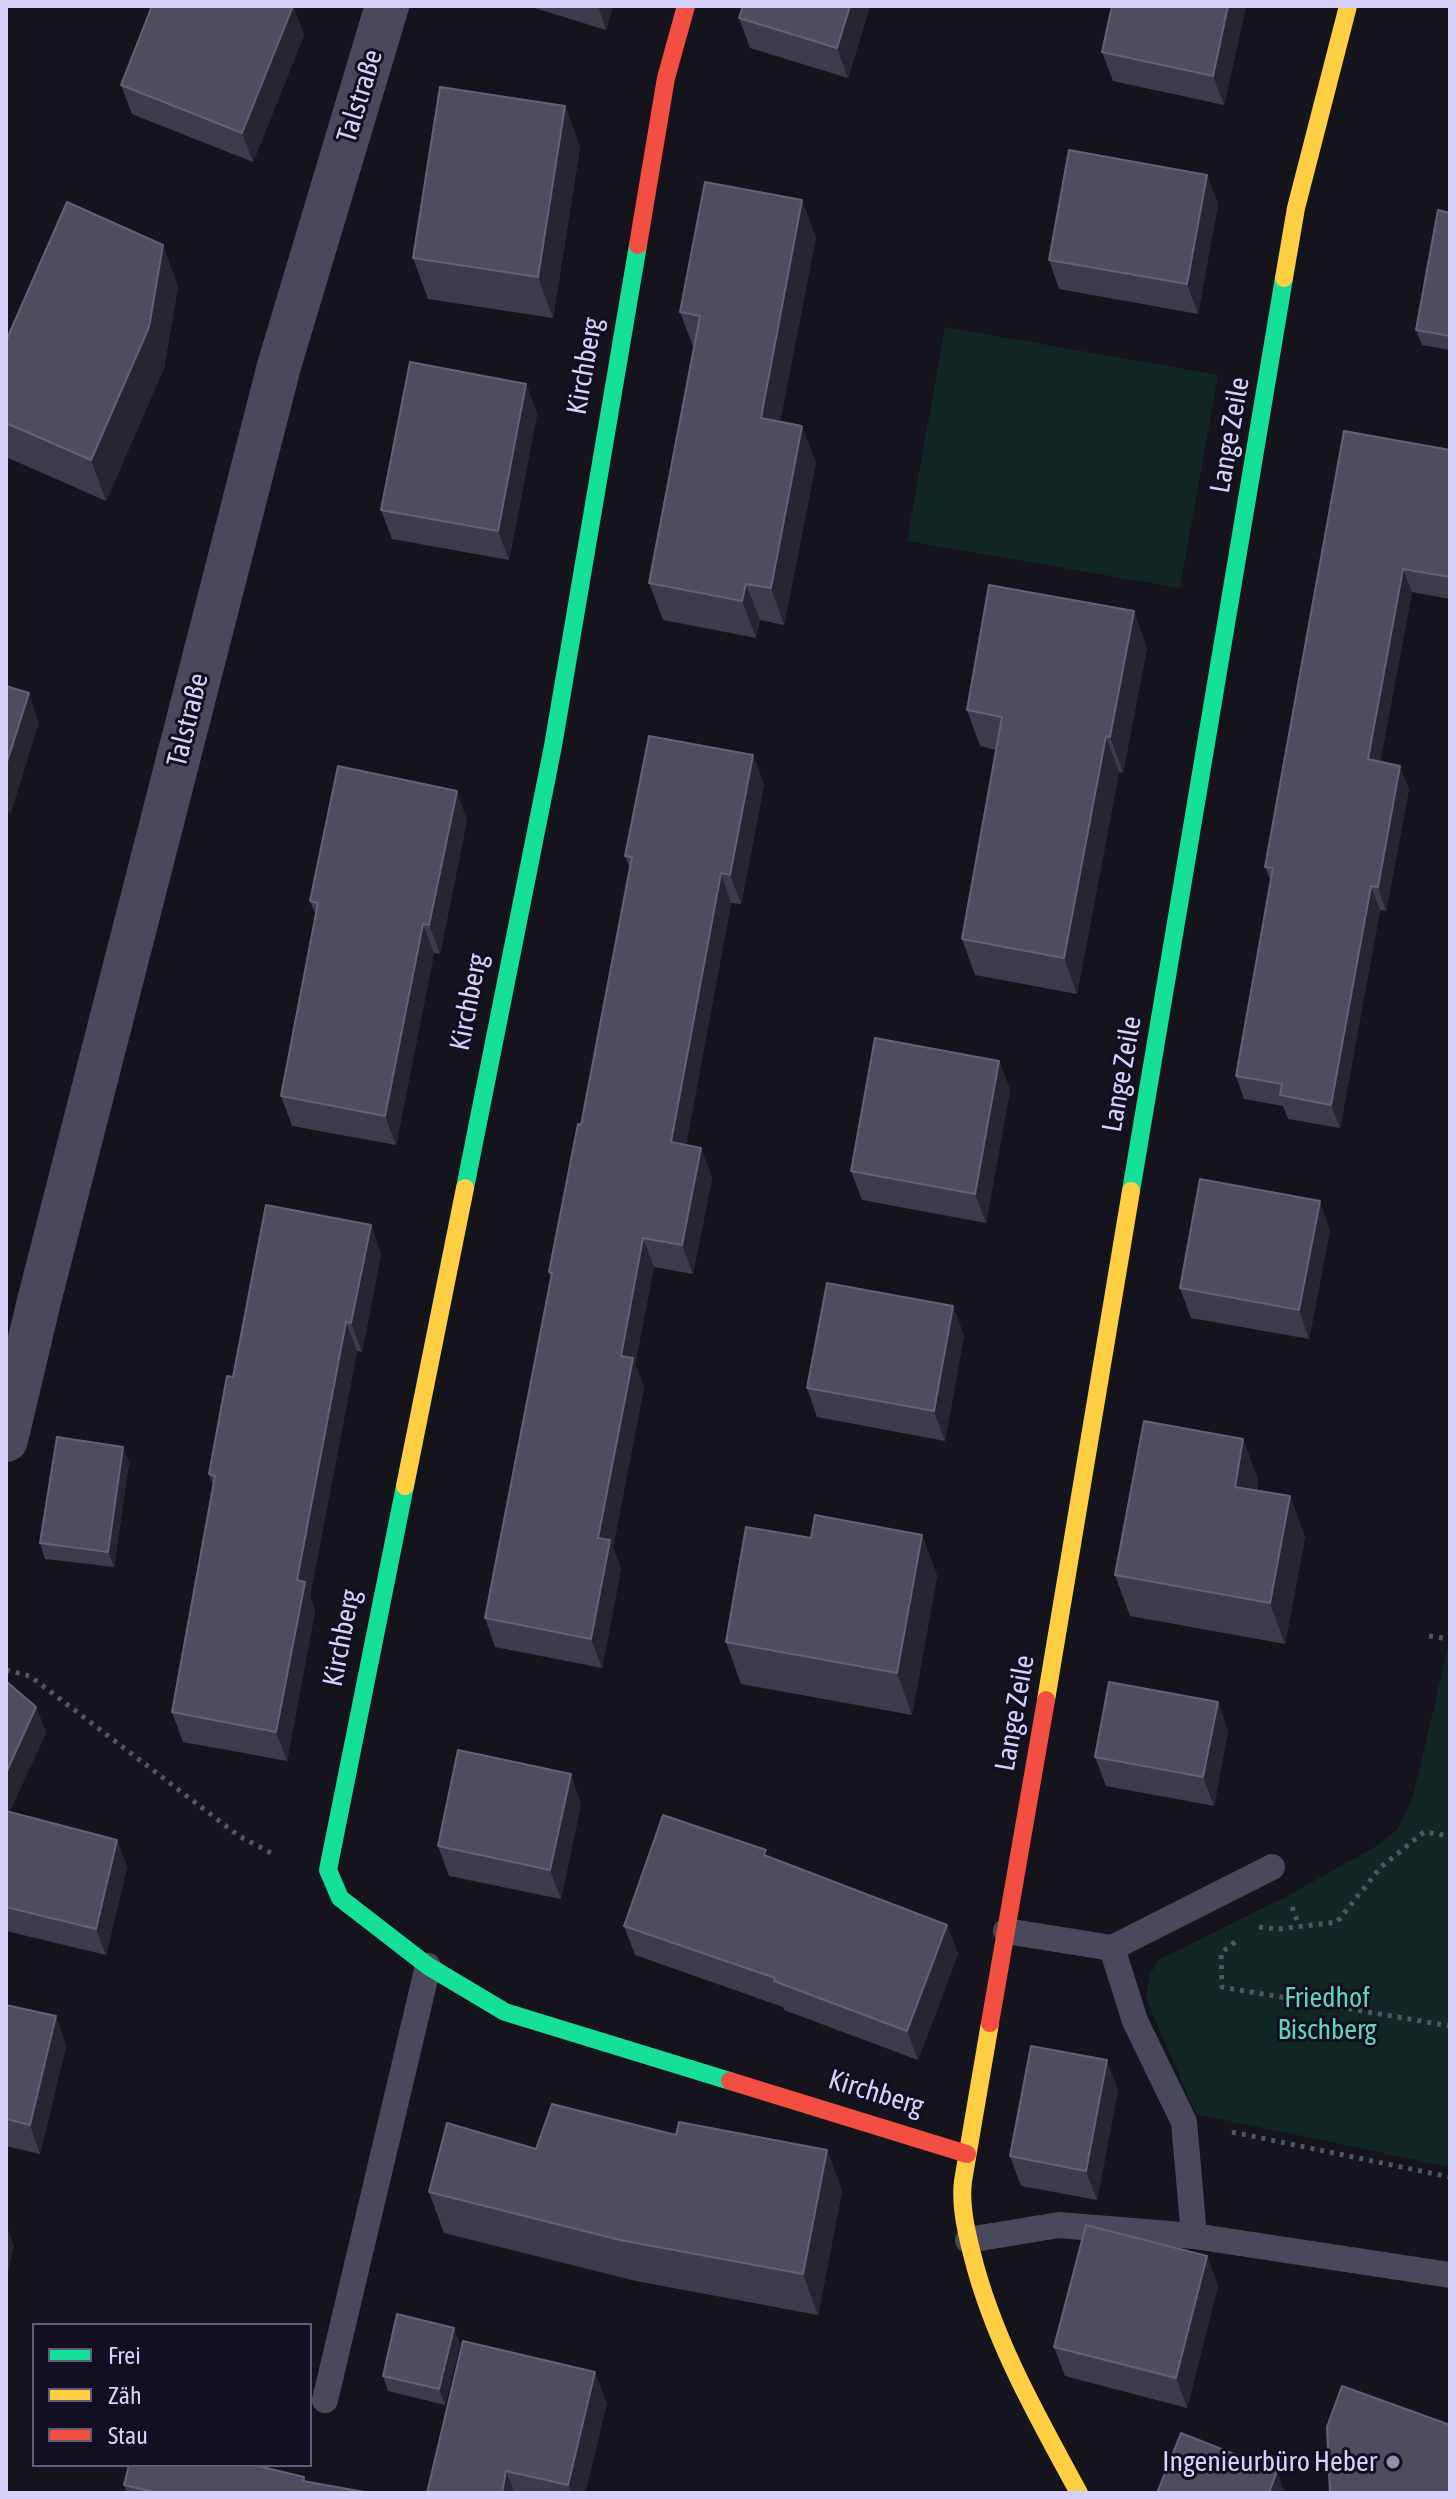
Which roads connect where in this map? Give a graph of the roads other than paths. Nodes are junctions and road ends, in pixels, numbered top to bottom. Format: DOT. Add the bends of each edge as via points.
graph roads {
  1 [pos="387,6"];
  2 [pos="686,6"];
  3 [pos="1348,6"];
  4 [pos="6,1440"];
  5 [pos="1272,1867"];
  6 [pos="1006,1931"];
  7 [pos="1112,1948"];
  8 [pos="428,1966"];
  9 [pos="967,2154"];
  10 [pos="1194,2236"];
  11 [pos="968,2240"];
  12 [pos="1450,2275"];
  13 [pos="325,2400"];
  14 [pos="1079,2493"];
  1 -- 4 [label="street, Talstraße" via="279,366"];
  2 -- 8 [label="street, Kirchberg" via="666,78 553,746 328,1870 340,1898"];
  3 -- 6 [label="street, Lange Zeile" via="1296,208"];
  5 -- 7 [label="lane"];
  6 -- 7 [label="lane"];
  6 -- 9 [label="street, Lange Zeile"];
  7 -- 10 [label="lane" via="1135,2021 1184,2122"];
  8 -- 9 [label="street, Kirchberg" via="505,2012"];
  8 -- 13 [label="lane"];
  9 -- 11 [label="street" via="962,2194"];
  10 -- 11 [label="lane" via="1059,2225"];
  10 -- 12 [label="lane"];
  11 -- 14 [label="street" via="1016,2377"];
}
